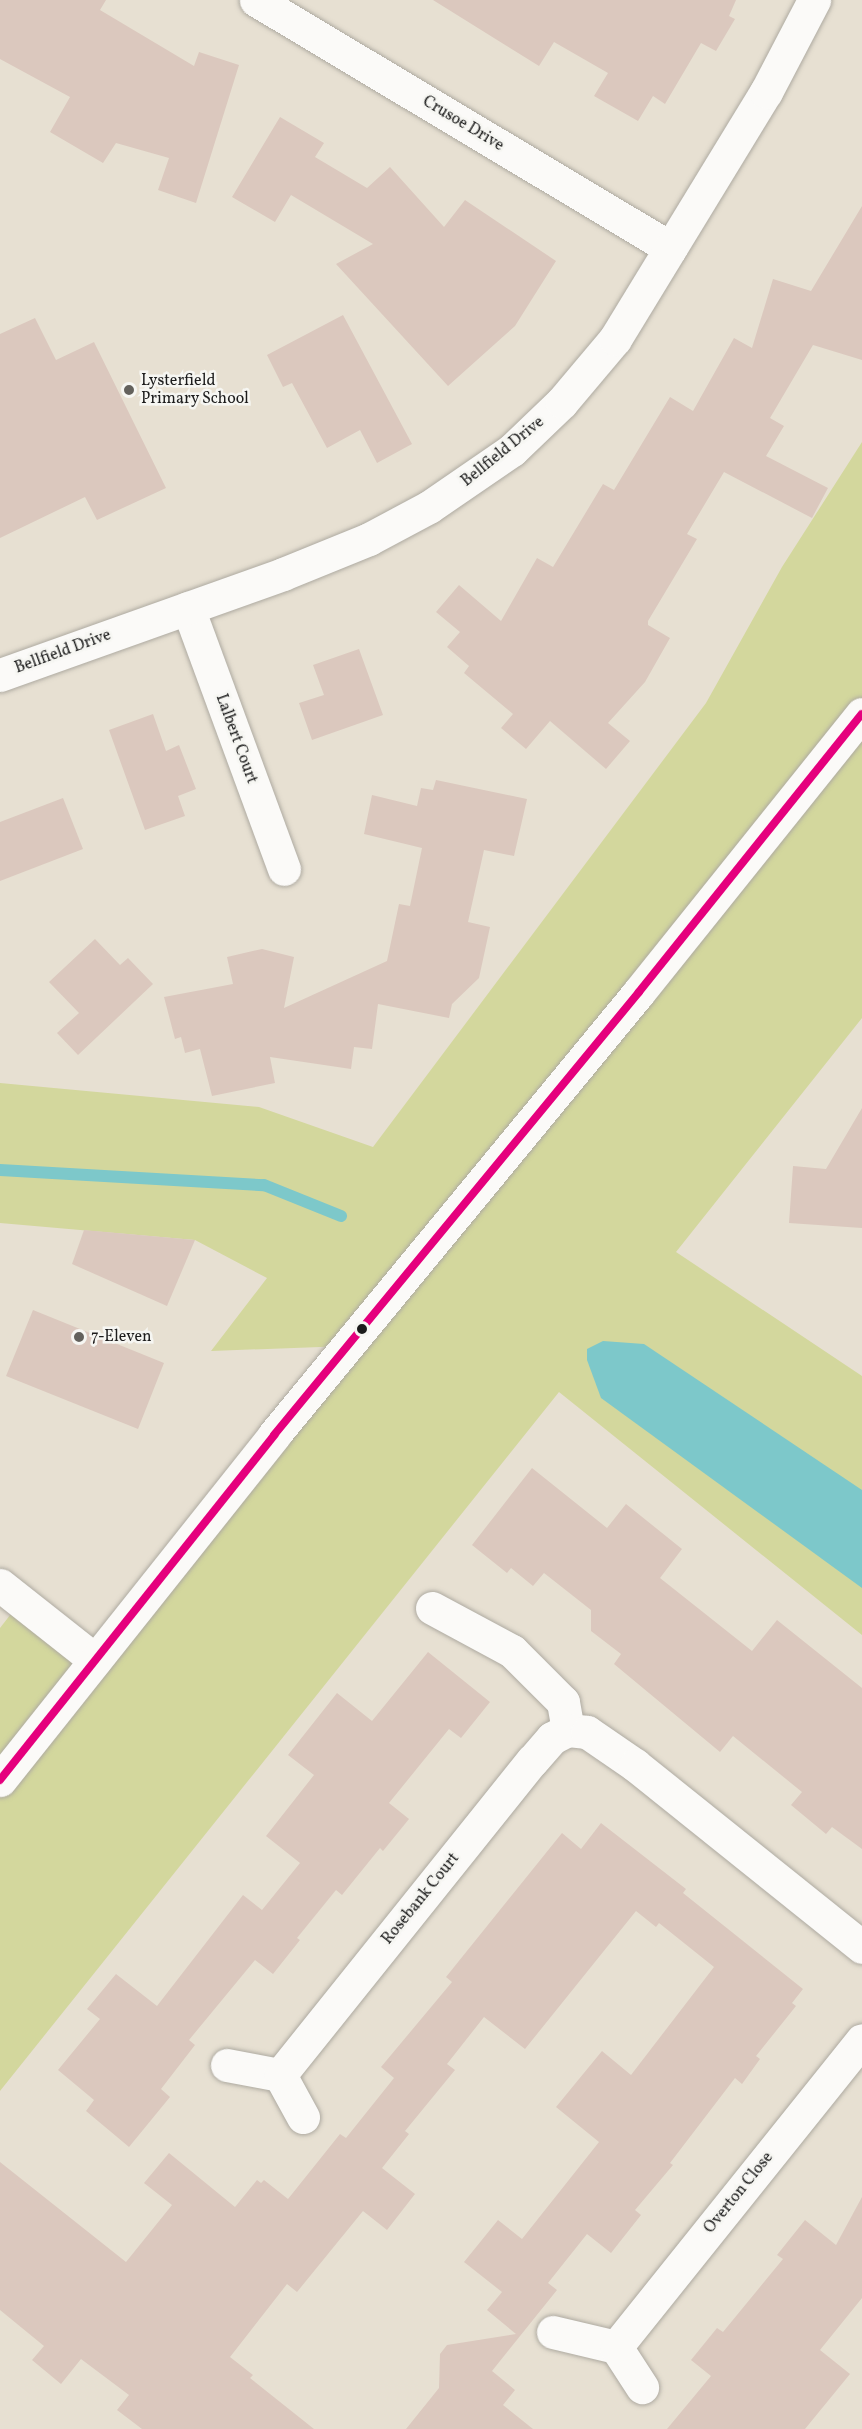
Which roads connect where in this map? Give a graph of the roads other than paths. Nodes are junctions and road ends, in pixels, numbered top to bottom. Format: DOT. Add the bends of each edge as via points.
graph roads {
  1 [pos="256,0"];
  2 [pos="814,0"];
  3 [pos="671,248"];
  4 [pos="188,608"];
  5 [pos="0,675"];
  6 [pos="862,714"];
  7 [pos="284,869"];
  8 [pos="0,1585"];
  9 [pos="432,1608"];
  10 [pos="95,1660"];
  11 [pos="568,1730"];
  12 [pos="0,1780"];
  13 [pos="862,1947"];
  14 [pos="862,2040"];
  15 [pos="227,2065"];
  16 [pos="280,2075"];
  17 [pos="303,2117"];
  18 [pos="553,2332"];
  19 [pos="616,2347"];
  20 [pos="642,2387"];
  1 -- 3 [label="street, Crusoe Drive"];
  2 -- 3 [label="street, Bellfield Drive" via="766,92"];
  3 -- 4 [label="street, Bellfield Drive" via="615,339 588,372 538,426 485,470 429,507 369,539"];
  4 -- 5 [label="street, Bellfield Drive"];
  4 -- 7 [label="street, Lalbert Court"];
  6 -- 10 [label="street"];
  8 -- 10 [label="street"];
  9 -- 11 [label="street" via="512,1651 563,1702"];
  10 -- 12 [label="street"];
  11 -- 13 [label="street" via="587,1732 635,1765"];
  11 -- 16 [label="street, Rosebank Court" via="552,1738 532,1761"];
  14 -- 19 [label="street, Overton Close"];
  15 -- 16 [label="street"];
  16 -- 17 [label="street"];
  18 -- 19 [label="street"];
  19 -- 20 [label="street"];
}
